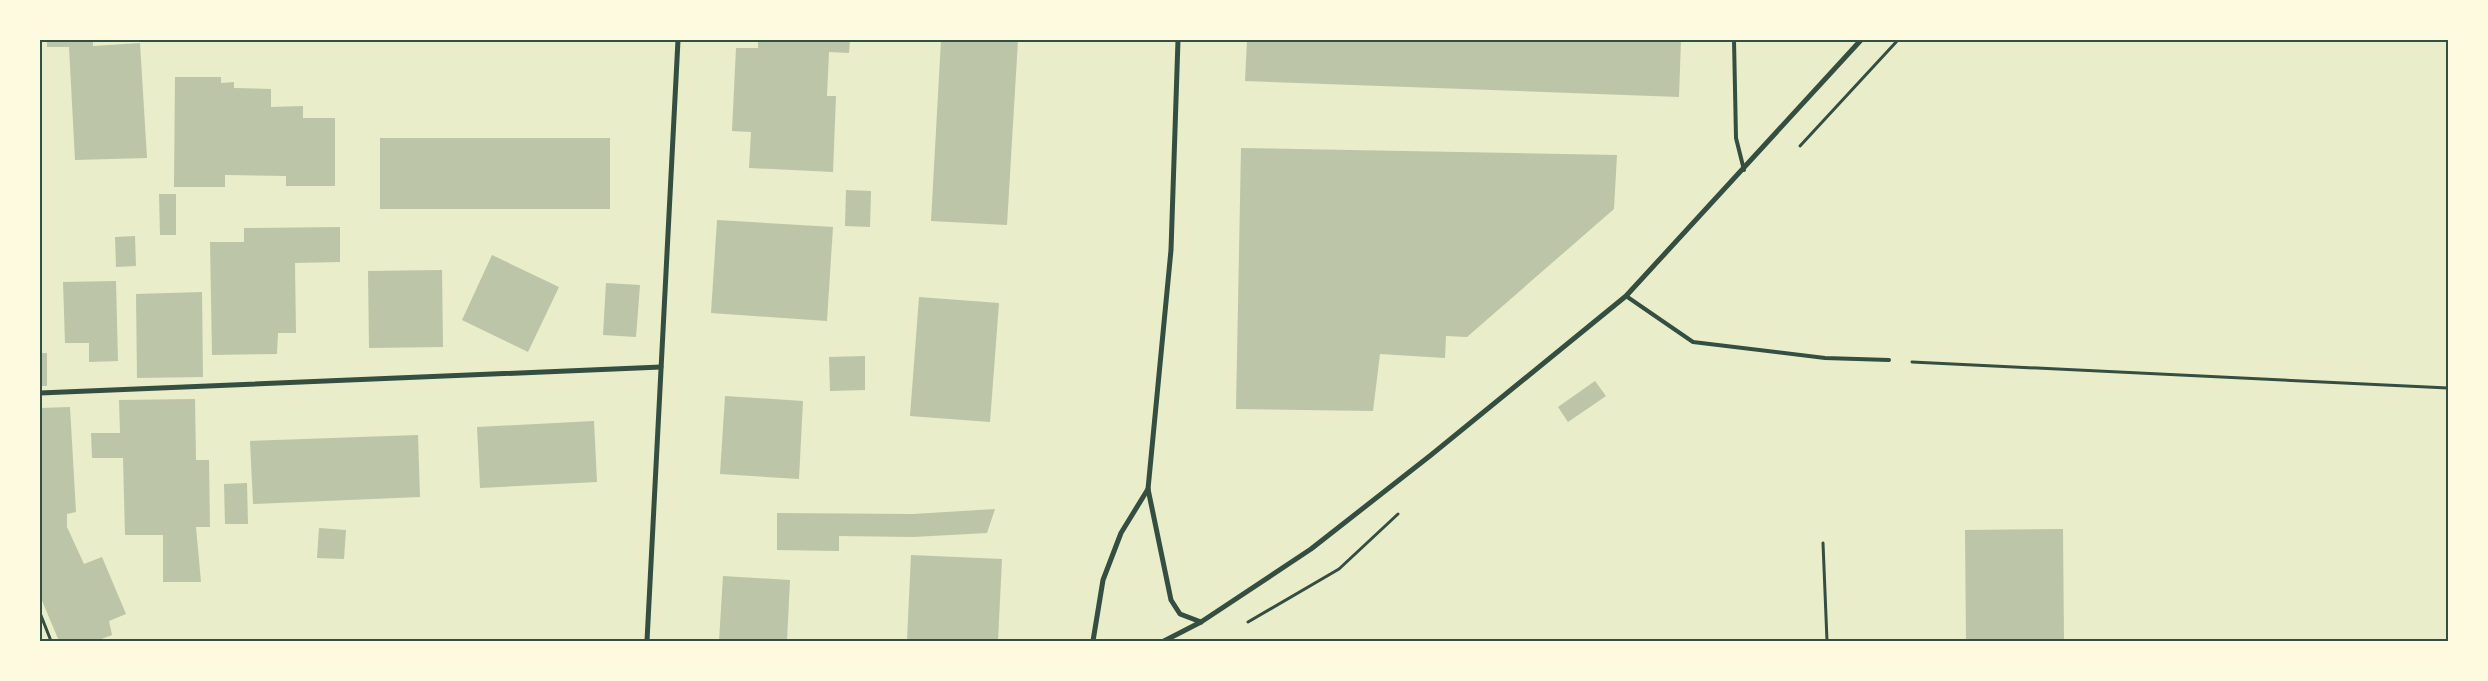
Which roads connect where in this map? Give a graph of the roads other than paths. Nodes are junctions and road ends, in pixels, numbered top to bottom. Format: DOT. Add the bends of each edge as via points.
graph roads {
  1 [pos="678,40"];
  2 [pos="1178,40"];
  3 [pos="1734,40"];
  4 [pos="1861,40"];
  5 [pos="1744,170"];
  6 [pos="1626,296"];
  7 [pos="1889,360"];
  8 [pos="661,367"];
  9 [pos="40,393"];
  10 [pos="1148,489"];
  11 [pos="1201,622"];
  12 [pos="647,641"];
  13 [pos="1094,641"];
  14 [pos="1164,641"];
  1 -- 8 [label="street"];
  2 -- 10 [label="street" via="1170,250"];
  3 -- 5 [label="lane" via="1736,138"];
  4 -- 5 [label="street"];
  5 -- 6 [label="street"];
  6 -- 7 [label="lane" via="1693,342 1825,358"];
  6 -- 11 [label="street" via="1312,548"];
  8 -- 9 [label="street"];
  8 -- 12 [label="street"];
  10 -- 11 [label="street" via="1171,600 1180,614"];
  10 -- 13 [label="street" via="1121,533 1103,580"];
  11 -- 14 [label="street"];
}
